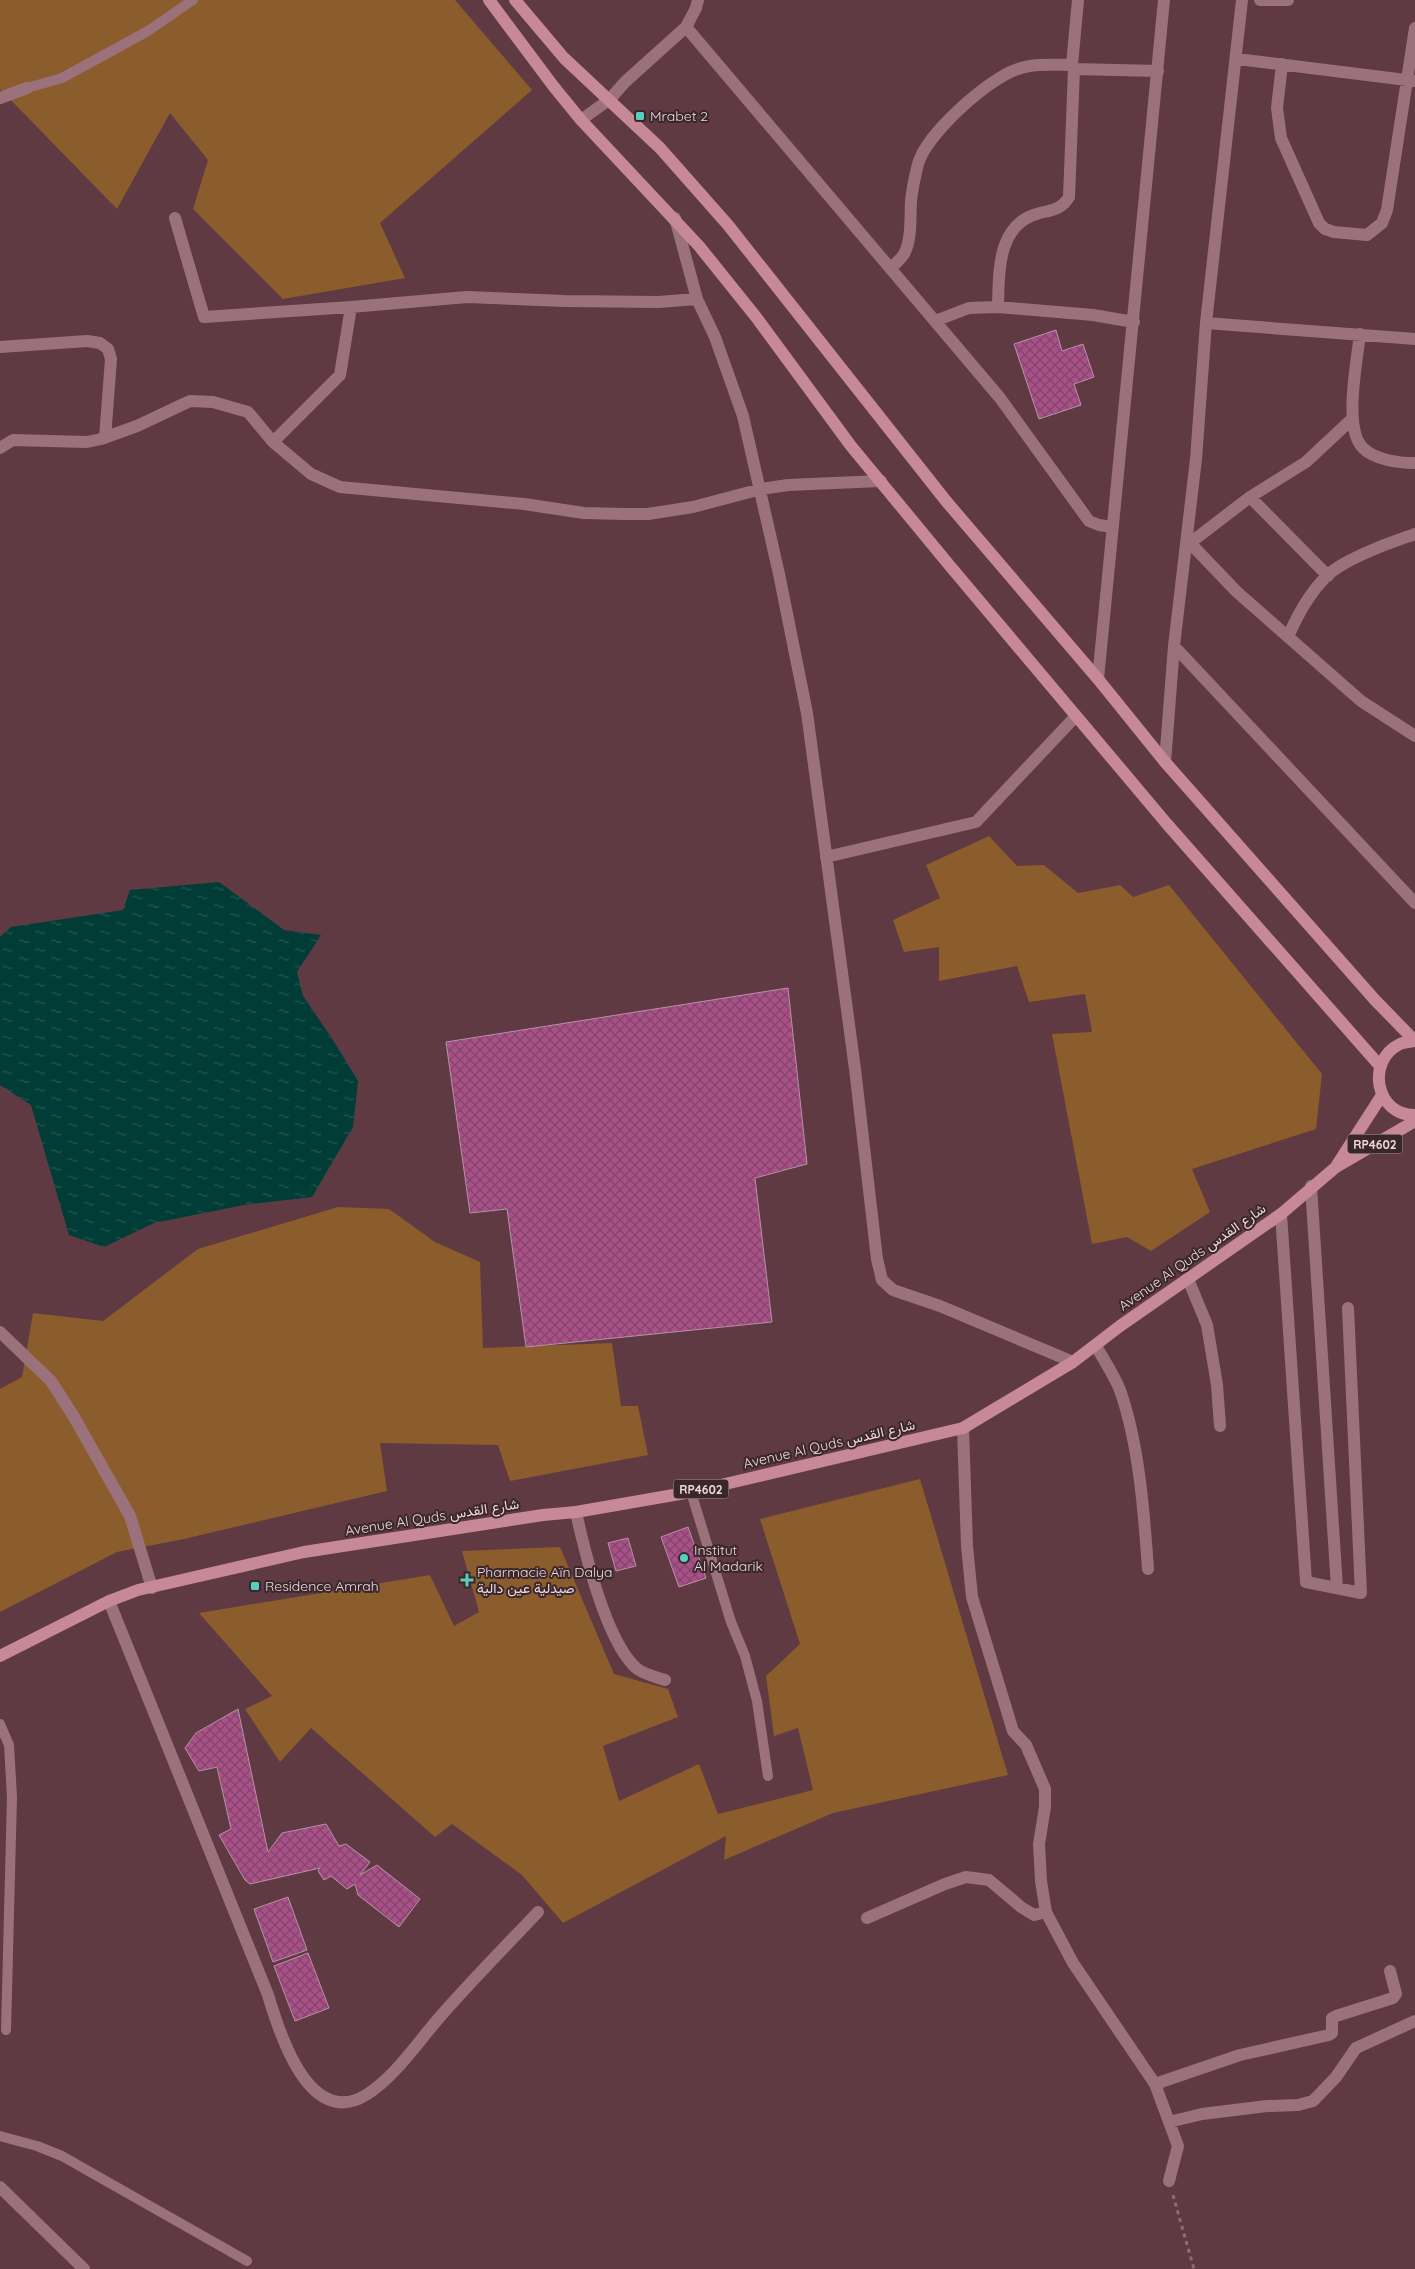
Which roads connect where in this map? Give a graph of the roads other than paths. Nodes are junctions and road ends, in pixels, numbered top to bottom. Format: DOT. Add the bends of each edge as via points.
graph roads {
  1 [pos="193,0"];
  2 [pos="488,0"];
  3 [pos="515,0"];
  4 [pos="698,0"];
  5 [pos="1078,0"];
  6 [pos="1164,0"];
  7 [pos="1242,0"];
  8 [pos="1260,0"];
  9 [pos="1288,0"];
  10 [pos="686,26"];
  11 [pos="1415,28"];
  12 [pos="1237,58"];
  13 [pos="1282,64"];
  14 [pos="1073,67"];
  15 [pos="1158,71"];
  16 [pos="1411,80"];
  17 [pos="27,88"];
  18 [pos="0,98"];
  19 [pos="610,99"];
  20 [pos="581,120"];
  21 [pos="175,218"];
  22 [pos="675,218"];
  23 [pos="891,268"];
  24 [pos="697,299"];
  25 [pos="351,307"];
  26 [pos="998,307"];
  27 [pos="935,321"];
  28 [pos="1134,322"];
  29 [pos="1206,322"];
  30 [pos="1360,334"];
  31 [pos="1415,338"];
  32 [pos="0,347"];
  33 [pos="1352,419"];
  34 [pos="105,438"];
  35 [pos="0,440"];
  36 [pos="13,440"];
  37 [pos="272,442"];
  38 [pos="0,448"];
  39 [pos="1415,463"];
  40 [pos="881,482"];
  41 [pos="761,489"];
  42 [pos="1250,497"];
  43 [pos="1113,527"];
  44 [pos="1415,534"];
  45 [pos="1188,542"];
  46 [pos="1328,576"];
  47 [pos="1288,637"];
  48 [pos="1174,646"];
  49 [pos="1098,679"];
  50 [pos="1076,716"];
  51 [pos="1415,736"];
  52 [pos="1165,762"];
  53 [pos="826,857"];
  54 [pos="1415,903"];
  55 [pos="1415,1041"];
  56 [pos="1380,1066"];
  57 [pos="1382,1095"];
  58 [pos="1415,1115"];
  59 [pos="1415,1121"];
  60 [pos="1336,1167"];
  61 [pos="1311,1186"];
  62 [pos="1281,1214"];
  63 [pos="1188,1279"];
  64 [pos="1348,1308"];
  65 [pos="0,1332"];
  66 [pos="1096,1346"];
  67 [pos="1073,1362"];
  68 [pos="1220,1426"];
  69 [pos="963,1428"];
  70 [pos="691,1492"];
  71 [pos="576,1512"];
  72 [pos="1148,1569"];
  73 [pos="152,1588"];
  74 [pos="1337,1588"];
  75 [pos="109,1601"];
  76 [pos="0,1656"];
  77 [pos="665,1680"];
  78 [pos="0,1724"];
  79 [pos="768,1776"];
  80 [pos="538,1912"];
  81 [pos="1046,1912"];
  82 [pos="867,1918"];
  83 [pos="1390,1972"];
  84 [pos="1415,2021"];
  85 [pos="6,2030"];
  86 [pos="1155,2084"];
  87 [pos="1169,2122"];
  88 [pos="0,2136"];
  89 [pos="1169,2181"];
  90 [pos="0,2187"];
  91 [pos="247,2261"];
  92 [pos="84,2269"];
  1 -- 17 [label="lane" via="148,31 62,78"];
  2 -- 20 [label="main road"];
  3 -- 19 [label="main road" via="564,58"];
  4 -- 10 [label="street"];
  5 -- 14 [label="street"];
  6 -- 15 [label="street"];
  7 -- 12 [label="street"];
  8 -- 9 [label="street"];
  10 -- 19 [label="street" via="624,82"];
  10 -- 23 [label="street"];
  11 -- 16 [label="street"];
  12 -- 13 [label="street"];
  12 -- 29 [label="street"];
  13 -- 16 [label="street"];
  13 -- 16 [label="street" via="1277,108 1278,125 1287,154 1319,223 1334,232 1357,235 1367,235 1382,223"];
  14 -- 15 [label="street"];
  14 -- 23 [label="street" via="1030,66 1004,75 977,94 941,129 919,161 904,254"];
  14 -- 26 [label="street" via="1069,197 1060,207 1023,219 1010,232 999,272"];
  15 -- 28 [label="street"];
  17 -- 18 [label="street"];
  19 -- 20 [label="street"];
  19 -- 49 [label="main road" via="660,148 728,225 940,494"];
  20 -- 22 [label="main road"];
  21 -- 25 [label="street" via="204,317"];
  22 -- 24 [label="street"];
  22 -- 40 [label="main road"];
  23 -- 27 [label="street"];
  24 -- 25 [label="street" via="658,302 467,296"];
  24 -- 41 [label="street" via="730,375"];
  25 -- 37 [label="street" via="340,375"];
  26 -- 27 [label="street" via="969,308"];
  26 -- 28 [label="street"];
  27 -- 43 [label="street" via="1000,398 1089,521"];
  28 -- 43 [label="street"];
  29 -- 30 [label="street"];
  29 -- 45 [label="street"];
  30 -- 31 [label="street"];
  30 -- 33 [label="street"];
  32 -- 34 [label="street" via="87,341 100,343 108,349 111,359"];
  33 -- 39 [label="street" via="1356,437 1363,448 1385,459"];
  33 -- 42 [label="street" via="1306,462"];
  34 -- 36 [label="street" via="87,442"];
  34 -- 37 [label="street" via="190,401 213,402 248,412"];
  35 -- 36 [label="street"];
  36 -- 38 [label="street"];
  37 -- 41 [label="street" via="311,474 340,487 524,504 584,513 648,514"];
  40 -- 41 [label="street"];
  40 -- 50 [label="main road"];
  41 -- 53 [label="street" via="807,713"];
  42 -- 45 [label="street"];
  42 -- 46 [label="street"];
  43 -- 49 [label="street"];
  44 -- 46 [label="street" via="1339,566"];
  45 -- 47 [label="street" via="1237,592"];
  45 -- 48 [label="street"];
  46 -- 47 [label="street" via="1298,614"];
  47 -- 51 [label="street" via="1361,701"];
  48 -- 52 [label="street"];
  48 -- 54 [label="street"];
  49 -- 52 [label="main road"];
  50 -- 53 [label="street" via="976,822"];
  50 -- 56 [label="main road" via="1308,987"];
  52 -- 55 [label="main road"];
  53 -- 67 [label="street" via="882,1280 886,1286 904,1295 948,1309"];
  55 -- 56 [label="main road" via="1400,1044 1388,1053"];
  56 -- 57 [label="main road" via="1378,1076"];
  57 -- 58 [label="main road, RP4602" via="1392,1108 1408,1116"];
  57 -- 60 [label="main road, Avenue Al Quds شارع القدس / RP4602"];
  59 -- 60 [label="main road, Avenue Al Quds شارع القدس / RP4602"];
  60 -- 61 [label="main road, Avenue Al Quds شارع القدس / RP4602"];
  61 -- 62 [label="main road, Avenue Al Quds شارع القدس / RP4602"];
  61 -- 74 [label="street"];
  62 -- 63 [label="main road, Avenue Al Quds شارع القدس / RP4602"];
  62 -- 74 [label="street" via="1306,1582"];
  63 -- 66 [label="main road, Avenue Al Quds شارع القدس / RP4602"];
  63 -- 68 [label="street" via="1207,1324"];
  64 -- 74 [label="street" via="1361,1593"];
  65 -- 73 [label="street" via="50,1381 74,1417 130,1516"];
  66 -- 67 [label="main road, Avenue Al Quds شارع القدس / RP4602"];
  66 -- 72 [label="street" via="1120,1389 1130,1429 1144,1511"];
  67 -- 69 [label="main road, Avenue Al Quds شارع القدس / RP4602"];
  69 -- 70 [label="main road, Avenue Al Quds شارع القدس / RP4602"];
  69 -- 81 [label="street" via="966,1546 972,1597 1014,1731 1026,1745 1045,1789 1040,1844"];
  70 -- 71 [label="main road, Avenue Al Quds شارع القدس / RP4602"];
  70 -- 79 [label="lane" via="731,1622 748,1665"];
  71 -- 73 [label="main road, Avenue Al Quds شارع القدس / RP4602" via="304,1552"];
  71 -- 77 [label="street" via="587,1563 623,1654 638,1670"];
  73 -- 75 [label="main road, Avenue Al Quds شارع القدس / RP4602"];
  75 -- 76 [label="main road, Avenue Al Quds شارع القدس / RP4602"];
  75 -- 80 [label="street" via="268,1994 280,2035 311,2088 329,2099 342,2102 366,2095 390,2075"];
  78 -- 85 [label="lane" via="9,1745 12,1797"];
  81 -- 82 [label="street" via="1034,1914 1021,1908 989,1880 966,1877"];
  81 -- 86 [label="street" via="1073,1963"];
  83 -- 86 [label="street" via="1396,1990 1394,1998 1336,2016 1329,2035 1240,2055"];
  84 -- 87 [label="street" via="1356,2048 1336,2077 1313,2101 1202,2114"];
  86 -- 87 [label="street"];
  87 -- 89 [label="street" via="1178,2146"];
  88 -- 91 [label="lane" via="62,2156"];
  90 -- 92 [label="street"];
}
